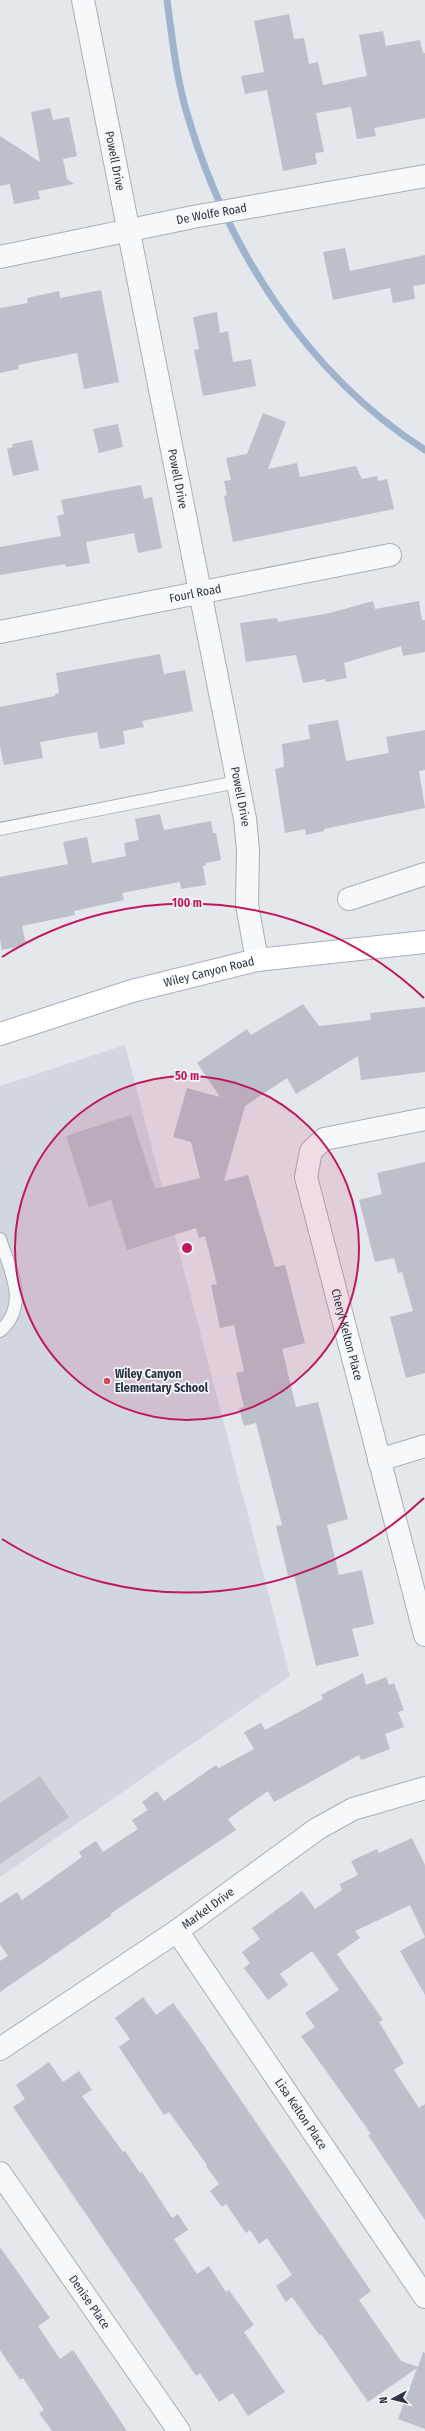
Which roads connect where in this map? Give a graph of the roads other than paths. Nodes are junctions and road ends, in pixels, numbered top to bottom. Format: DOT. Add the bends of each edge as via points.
graph roads {
  1 [pos="83,0"];
  2 [pos="425,176"];
  3 [pos="129,231"];
  4 [pos="0,257"];
  5 [pos="390,556"];
  6 [pos="201,592"];
  7 [pos="0,632"];
  8 [pos="237,782"];
  9 [pos="0,828"];
  10 [pos="425,874"];
  11 [pos="349,899"];
  12 [pos="425,942"];
  13 [pos="257,960"];
  14 [pos="0,1034"];
  15 [pos="425,1119"];
  16 [pos="0,1238"];
  17 [pos="0,1331"];
  18 [pos="425,1446"];
  19 [pos="379,1460"];
  20 [pos="425,1635"];
  21 [pos="425,1788"];
  22 [pos="177,1931"];
  23 [pos="0,2049"];
  24 [pos="0,2173"];
  25 [pos="425,2297"];
  26 [pos="179,2431"];
  1 -- 3 [label="street, Powell Drive"];
  2 -- 3 [label="street, De Wolfe Road" via="193,217"];
  3 -- 4 [label="street, De Wolfe Road"];
  3 -- 6 [label="street, Powell Drive"];
  5 -- 6 [label="street, Fourl Road"];
  6 -- 7 [label="street, Fourl Road"];
  6 -- 8 [label="street, Powell Drive"];
  8 -- 9 [label="lane"];
  8 -- 13 [label="street, Powell Drive" via="248,850 247,905"];
  10 -- 11 [label="street"];
  12 -- 13 [label="street, Wiley Canyon Road"];
  13 -- 14 [label="street, Wiley Canyon Road" via="132,991"];
  15 -- 19 [label="street, Cheryl Kelton Place" via="324,1139 311,1151 306,1177"];
  16 -- 17 [label="lane" via="16,1287 17,1299 8,1324"];
  18 -- 19 [label="street"];
  19 -- 20 [label="street, Cheryl Kelton Place"];
  21 -- 22 [label="street, Markel Drive" via="353,1809 317,1829"];
  22 -- 23 [label="street, Markel Drive"];
  22 -- 25 [label="street, Lisa Kelton Place"];
  24 -- 26 [label="street, Denise Place"];
}
